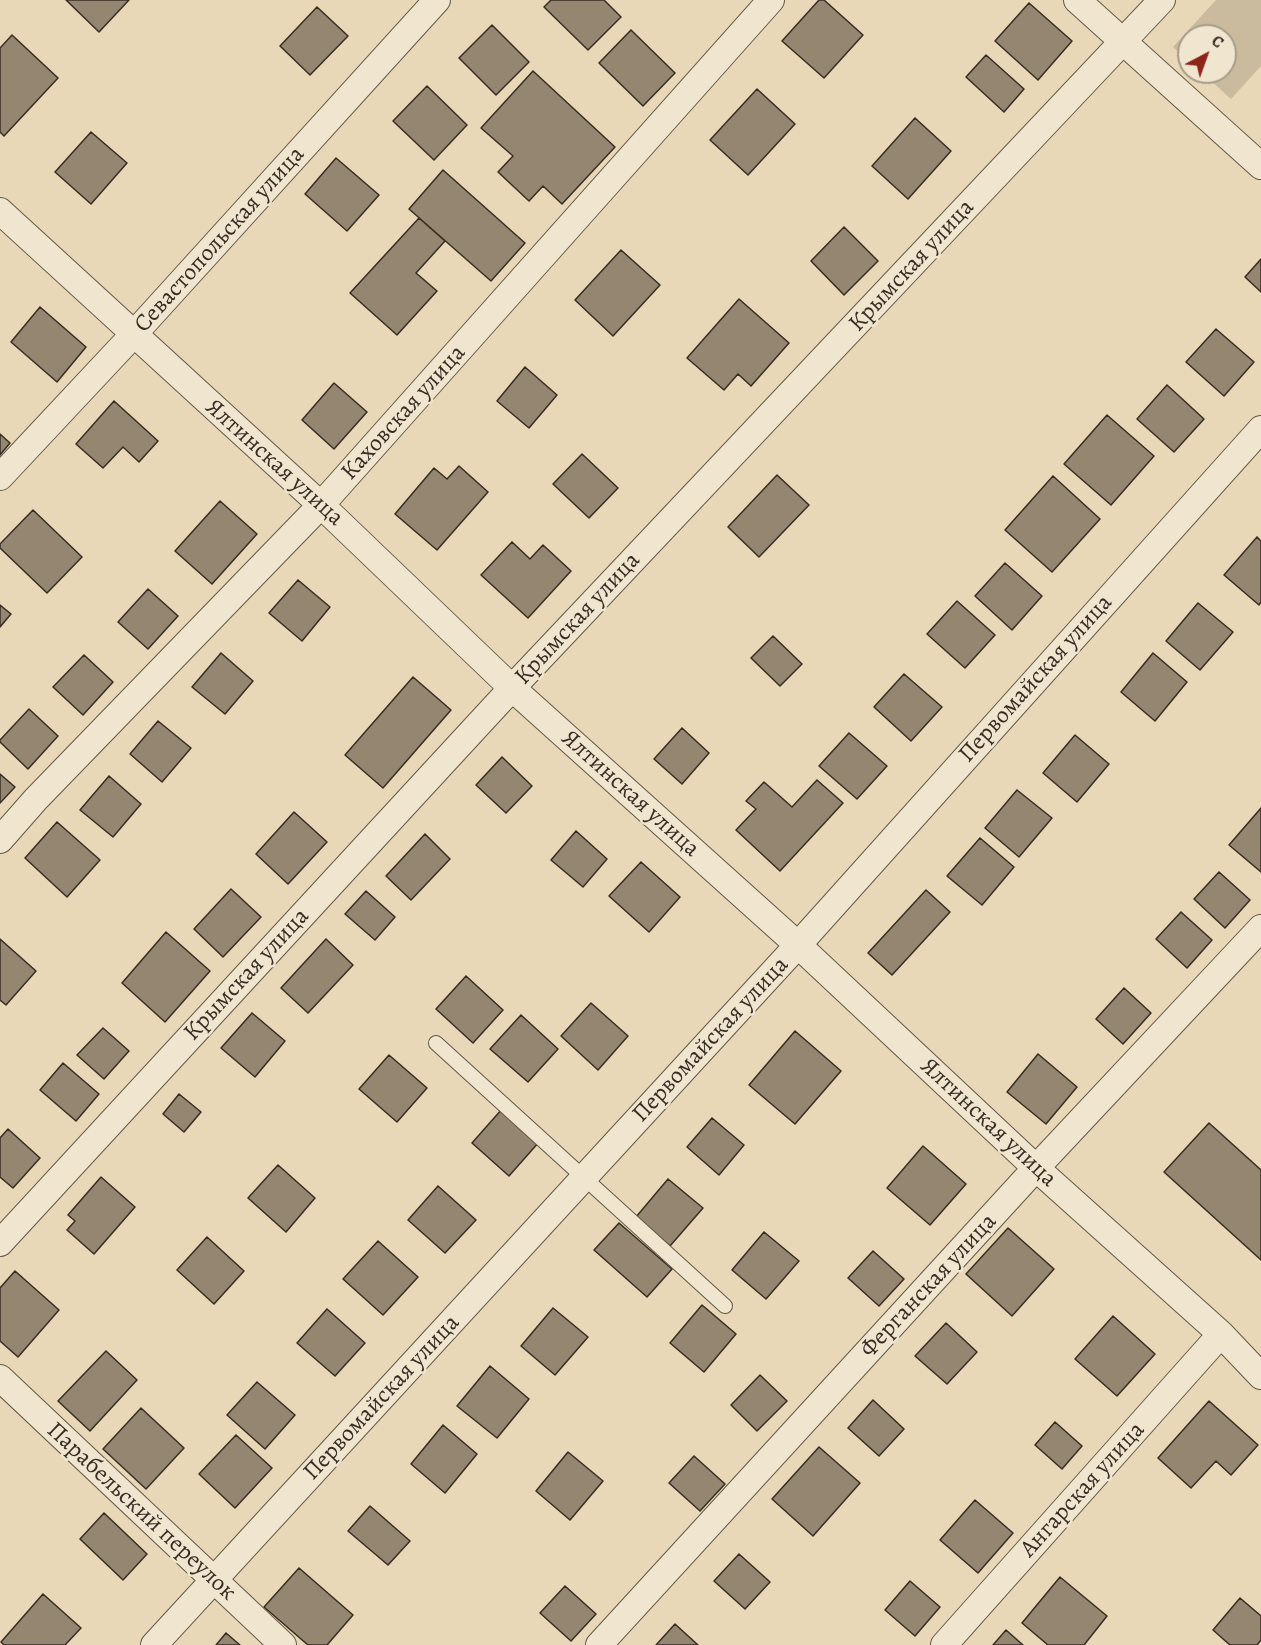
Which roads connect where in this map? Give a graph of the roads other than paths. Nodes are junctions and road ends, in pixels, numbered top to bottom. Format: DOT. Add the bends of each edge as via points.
graph roads {
  1 [pos="437,0"];
  2 [pos="771,0"];
  3 [pos="1077,0"];
  4 [pos="1162,0"];
  5 [pos="1124,42"];
  6 [pos="1261,166"];
  7 [pos="0,211"];
  8 [pos="134,335"];
  9 [pos="1261,429"];
  10 [pos="0,477"];
  11 [pos="321,505"];
  12 [pos="512,688"];
  13 [pos="0,840"];
  14 [pos="1261,928"];
  15 [pos="798,945"];
  16 [pos="436,1043"];
  17 [pos="1036,1168"];
  18 [pos="584,1178"];
  19 [pos="0,1243"];
  20 [pos="725,1306"];
  21 [pos="1221,1334"];
  22 [pos="1261,1376"];
  23 [pos="0,1378"];
  24 [pos="214,1581"];
  25 [pos="154,1645"];
  26 [pos="283,1645"];
  27 [pos="599,1645"];
  28 [pos="944,1645"];
  1 -- 8 [label="street, Севастопольская улица"];
  2 -- 11 [label="street, Каховская улица"];
  3 -- 5 [label="street"];
  4 -- 5 [label="street, Крымская улица"];
  5 -- 6 [label="street"];
  5 -- 12 [label="street, Крымская улица"];
  7 -- 8 [label="street, Ялтинская улица"];
  8 -- 10 [label="street, Севастопольская улица"];
  8 -- 11 [label="street, Ялтинская улица"];
  9 -- 15 [label="street, Первомайская улица"];
  11 -- 12 [label="street, Ялтинская улица"];
  11 -- 13 [label="street, Каховская улица"];
  12 -- 15 [label="street, Ялтинская улица"];
  12 -- 19 [label="street, Крымская улица"];
  14 -- 17 [label="street, Ферганская улица"];
  15 -- 17 [label="street, Ялтинская улица"];
  15 -- 18 [label="street, Первомайская улица"];
  16 -- 18 [label="lane"];
  17 -- 21 [label="street, Ялтинская улица"];
  17 -- 27 [label="street, Ферганская улица"];
  18 -- 20 [label="lane"];
  18 -- 24 [label="street, Первомайская улица"];
  21 -- 22 [label="street, Ялтинская улица"];
  21 -- 28 [label="street, Ангарская улица"];
  23 -- 24 [label="street, Парабельский переулок"];
  24 -- 25 [label="street, Первомайская улица"];
  24 -- 26 [label="street, Парабельский переулок"];
}
